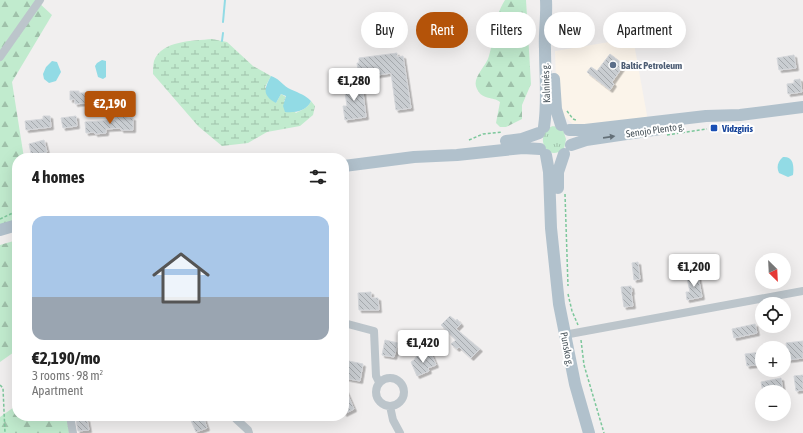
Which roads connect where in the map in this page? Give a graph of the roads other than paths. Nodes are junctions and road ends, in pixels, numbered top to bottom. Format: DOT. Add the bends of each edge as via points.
graph roads {
  1 [pos="40,0"];
  2 [pos="546,0"];
  3 [pos="547,12"];
  4 [pos="545,48"];
  5 [pos="551,48"];
  6 [pos="0,57"];
  7 [pos="803,107"];
  8 [pos="740,115"];
  9 [pos="565,127"];
  10 [pos="542,130"];
  11 [pos="567,150"];
  12 [pos="543,152"];
  13 [pos="414,157"];
  14 [pos="349,165"];
  15 [pos="12,226"];
  16 [pos="0,230"];
  17 [pos="555,263"];
  18 [pos="803,291"];
  19 [pos="349,324"];
  20 [pos="564,335"];
  21 [pos="380,382"];
  22 [pos="390,406"];
  23 [pos="71,421"];
  24 [pos="238,421"];
  25 [pos="73,433"];
  26 [pos="249,433"];
  27 [pos="400,433"];
  28 [pos="589,433"];
  1 -- 6 [label="street"];
  2 -- 3 [label="main road, Kalninės g."];
  4 -- 10 [label="main road, Kalninės g." via="547,110"];
  5 -- 9 [label="main road, Kalninės g." via="556,109"];
  7 -- 8 [label="main road, Senojo Plento g."];
  8 -- 9 [label="main road, Senojo Plento g."];
  11 -- 8 [label="main road, Senojo Plento g., one-way" via="586,140 713,122"];
  9 -- 10 [label="main road" via="556,123"];
  9 -- 11 [label="main road" via="571,140"];
  10 -- 12 [label="main road" via="538,144"];
  10 -- 13 [label="main road" via="522,139"];
  11 -- 12 [label="main road" via="552,157"];
  11 -- 17 [label="main road, Punsko g." via="558,172"];
  12 -- 13 [label="main road" via="523,148"];
  12 -- 17 [label="main road, Punsko g." via="550,172 551,228"];
  13 -- 14 [label="main road"];
  15 -- 16 [label="main road"];
  17 -- 20 [label="main road, Punsko g."];
  18 -- 20 [label="street"];
  19 -- 21 [label="street" via="374,331 376,376"];
  20 -- 28 [label="main road, Punsko g."];
  21 -- 22 [label="street" via="376,391 378,399"];
  21 -- 22 [label="street" via="387,378 396,378 404,388 402,400"];
  22 -- 27 [label="street" via="393,420"];
  23 -- 25 [label="street"];
  24 -- 26 [label="street"];
}
